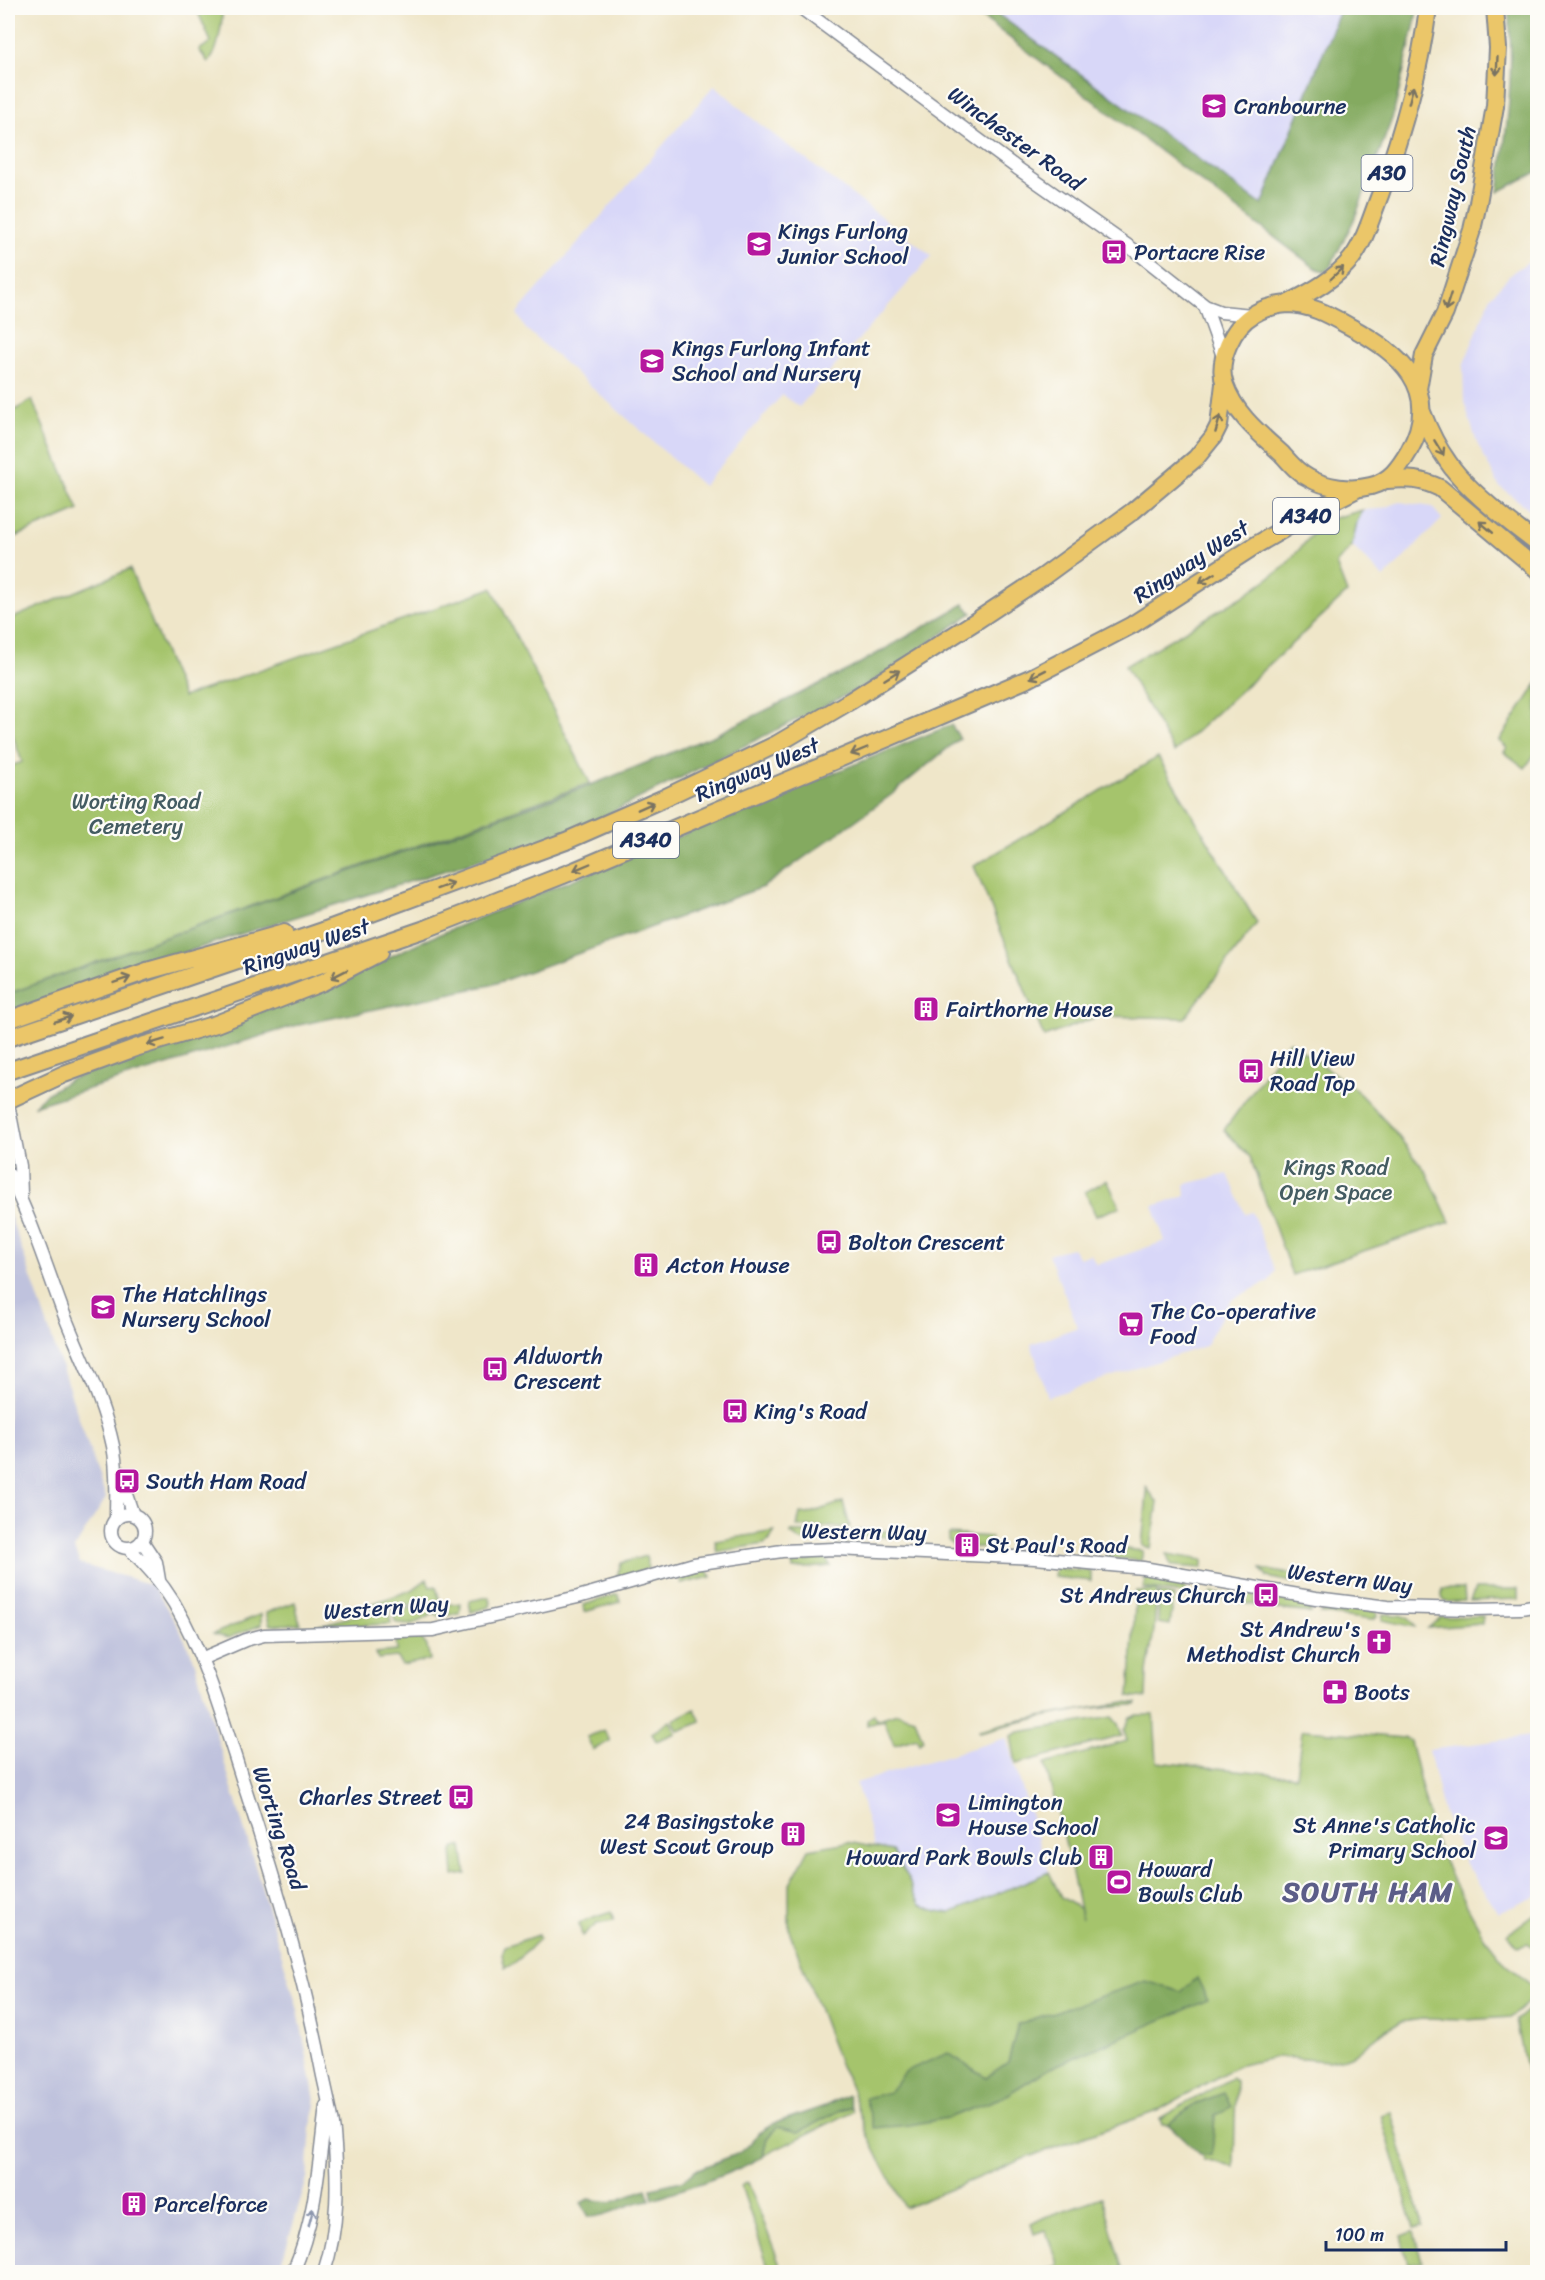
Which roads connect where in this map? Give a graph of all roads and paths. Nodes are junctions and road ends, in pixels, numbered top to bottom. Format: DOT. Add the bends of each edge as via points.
graph roads {
  1 [pos="801,8"];
  2 [pos="1428,8"];
  3 [pos="1495,8"];
  4 [pos="1288,304"];
  5 [pos="1205,306"];
  6 [pos="1252,315"];
  7 [pos="1224,359"];
  8 [pos="1224,384"];
  9 [pos="1418,389"];
  10 [pos="1422,412"];
  11 [pos="1387,480"];
  12 [pos="1357,489"];
  13 [pos="1538,544"];
  14 [pos="1538,570"];
  15 [pos="420,895"];
  16 [pos="428,928"];
  17 [pos="8,1020"];
  18 [pos="8,1038"];
  19 [pos="8,1071"];
  20 [pos="8,1102"];
  21 [pos="8,1173"];
  22 [pos="21,1200"];
  23 [pos="116,1465"];
  24 [pos="133,1515"];
  25 [pos="116,1519"];
  26 [pos="142,1540"];
  27 [pos="128,1548"];
  28 [pos="159,1583"];
  29 [pos="1538,1605"];
  30 [pos="201,1659"];
  31 [pos="327,2099"];
  32 [pos="293,2272"];
  33 [pos="324,2272"];
  1 -- 5 [label="street, Winchester Road"];
  4 -- 2 [label="main road, A30, one-way" via="1317,289 1353,257 1398,145"];
  3 -- 9 [label="main road, Ringway South, one-way" via="1495,106 1478,203 1445,313 1424,355"];
  4 -- 6 [label="main road"];
  4 -- 9 [label="main road" via="1316,308 1386,347 1410,372"];
  5 -- 6 [label="street, Winchester Road"];
  5 -- 7 [label="street"];
  6 -- 7 [label="main road" via="1239,327"];
  7 -- 8 [label="main road"];
  8 -- 12 [label="main road" via="1244,418 1299,472 1321,483"];
  15 -- 8 [label="main road, Ringway West / A340, one-way" via="566,841 777,744 973,623 1114,525 1196,458 1219,425"];
  9 -- 10 [label="main road"];
  10 -- 11 [label="main road" via="1415,440"];
  10 -- 13 [label="main road, one-way" via="1434,441 1463,480"];
  11 -- 12 [label="main road"];
  14 -- 11 [label="main road, one-way" via="1440,488 1411,478"];
  12 -- 16 [label="main road, Ringway West / A340, one-way" via="1256,545 1132,626 1030,678 576,870"];
  17 -- 15 [label="main road, one-way" via="147,971"];
  18 -- 15 [label="main road, Ringway West / A340, one-way"];
  16 -- 19 [label="main road, Ringway West / A340"];
  16 -- 20 [label="main road, one-way" via="323,982 216,1024 64,1074"];
  20 -- 22 [label="street" via="20,1166"];
  21 -- 22 [label="street"];
  22 -- 23 [label="street" via="103,1410"];
  23 -- 24 [label="street"];
  23 -- 25 [label="street"];
  24 -- 25 [label="street"];
  24 -- 26 [label="street" via="144,1526"];
  25 -- 27 [label="street" via="112,1536"];
  26 -- 27 [label="street"];
  26 -- 28 [label="street, Worting Road" via="156,1562"];
  27 -- 28 [label="street, Worting Road"];
  28 -- 30 [label="street, Worting Road" via="175,1605"];
  29 -- 30 [label="street, Western Way" via="1474,1609 1388,1607 1132,1566 810,1549 694,1564 578,1597 433,1630 264,1635"];
  30 -- 31 [label="street, Worting Road" via="286,1918"];
  32 -- 31 [label="street, Worting Road, one-way" via="315,2197"];
  31 -- 33 [label="street, Worting Road" via="334,2132 337,2201"];
}
